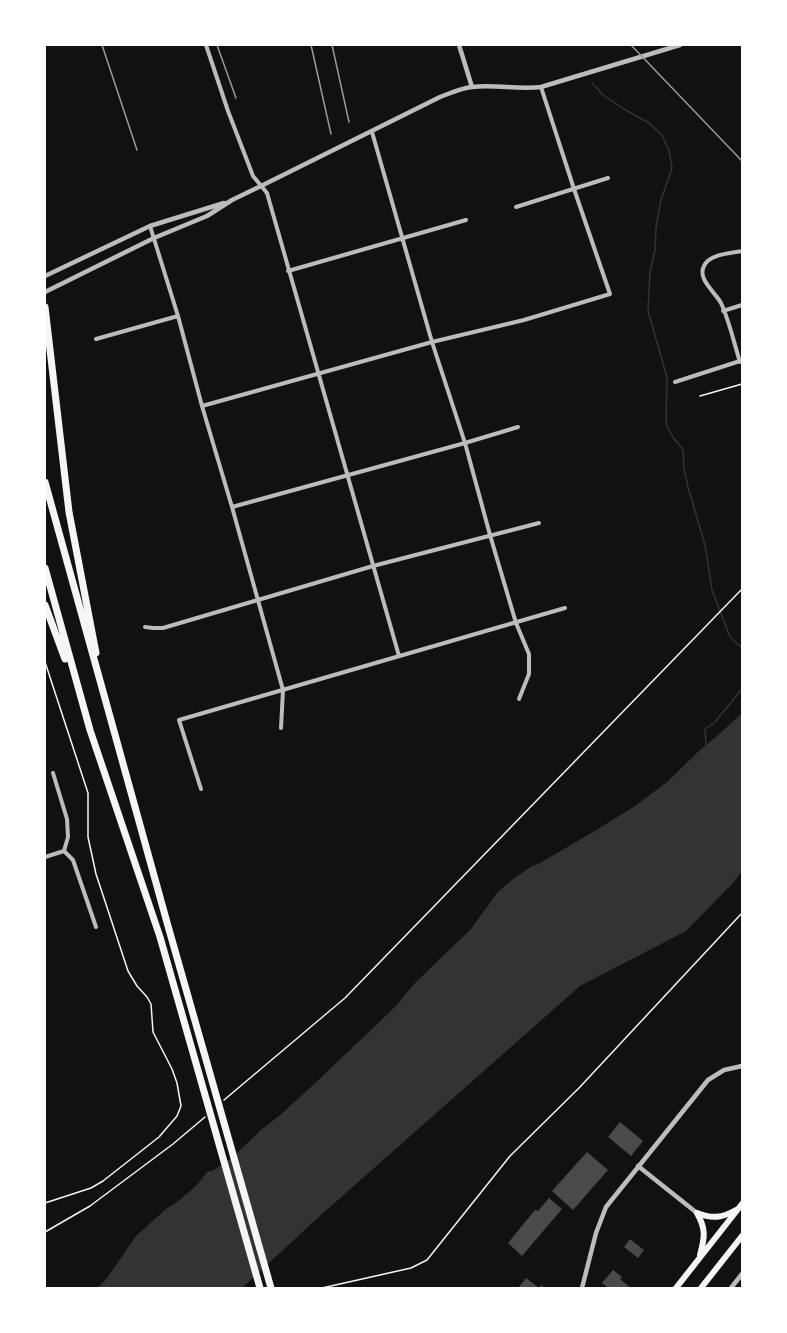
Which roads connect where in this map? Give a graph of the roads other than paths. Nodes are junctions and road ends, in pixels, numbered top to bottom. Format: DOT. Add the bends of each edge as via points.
graph roads {
  1 [pos="206,45"];
  2 [pos="459,45"];
  3 [pos="680,45"];
  4 [pos="472,87"];
  5 [pos="541,87"];
  6 [pos="372,132"];
  7 [pos="608,178"];
  8 [pos="261,186"];
  9 [pos="574,189"];
  10 [pos="232,200"];
  11 [pos="516,207"];
  12 [pos="466,220"];
  13 [pos="150,226"];
  14 [pos="154,238"];
  15 [pos="403,239"];
  16 [pos="742,250"];
  17 [pos="288,271"];
  18 [pos="45,276"];
  19 [pos="45,292"];
  20 [pos="742,305"];
  21 [pos="45,307"];
  22 [pos="723,311"];
  23 [pos="177,316"];
  24 [pos="96,339"];
  25 [pos="432,342"];
  26 [pos="741,361"];
  27 [pos="318,374"];
  28 [pos="675,382"];
  29 [pos="202,406"];
  30 [pos="518,427"];
  31 [pos="465,443"];
  32 [pos="347,475"];
  33 [pos="45,482"];
  34 [pos="232,507"];
  35 [pos="539,523"];
  36 [pos="490,535"];
  37 [pos="373,566"];
  38 [pos="45,568"];
  39 [pos="258,600"];
  40 [pos="45,605"];
  41 [pos="565,608"];
  42 [pos="516,623"];
  43 [pos="145,627"];
  44 [pos="399,657"];
  45 [pos="100,682"];
  46 [pos="283,690"];
  47 [pos="519,699"];
  48 [pos="281,728"];
  49 [pos="90,730"];
  50 [pos="53,773"];
  51 [pos="201,789"];
  52 [pos="64,851"];
  53 [pos="45,857"];
  54 [pos="96,927"];
  55 [pos="742,1066"];
  56 [pos="638,1166"];
  57 [pos="740,1206"];
  58 [pos="697,1213"];
  59 [pos="742,1236"];
  60 [pos="699,1259"];
  61 [pos="742,1274"];
  62 [pos="260,1288"];
  63 [pos="271,1288"];
  64 [pos="582,1288"];
  65 [pos="676,1288"];
  66 [pos="700,1288"];
  67 [pos="731,1288"];
  1 -- 8 [label="street" via="253,176"];
  2 -- 4 [label="street"];
  3 -- 5 [label="street"];
  4 -- 5 [label="street"];
  4 -- 6 [label="street" via="440,98"];
  5 -- 9 [label="street"];
  6 -- 8 [label="street"];
  6 -- 15 [label="street"];
  7 -- 9 [label="street"];
  8 -- 10 [label="street"];
  8 -- 17 [label="street" via="267,193"];
  9 -- 11 [label="street"];
  9 -- 25 [label="street" via="610,294"];
  10 -- 13 [label="street"];
  10 -- 14 [label="street" via="207,216"];
  12 -- 15 [label="street"];
  13 -- 14 [label="street"];
  13 -- 18 [label="street"];
  14 -- 19 [label="street"];
  14 -- 23 [label="street"];
  15 -- 17 [label="street"];
  15 -- 25 [label="street"];
  16 -- 22 [label="street" via="714,257 703,267 705,281"];
  17 -- 27 [label="street"];
  20 -- 22 [label="street"];
  21 -- 45 [label="highway" via="69,512"];
  22 -- 26 [label="street"];
  23 -- 24 [label="street"];
  23 -- 29 [label="street"];
  25 -- 27 [label="street"];
  25 -- 31 [label="street"];
  26 -- 28 [label="street"];
  27 -- 29 [label="street"];
  27 -- 32 [label="street"];
  29 -- 34 [label="street"];
  30 -- 31 [label="street"];
  31 -- 32 [label="street"];
  31 -- 36 [label="street"];
  32 -- 34 [label="street"];
  32 -- 37 [label="street"];
  33 -- 45 [label="highway"];
  34 -- 39 [label="street"];
  35 -- 36 [label="street"];
  36 -- 37 [label="street"];
  36 -- 42 [label="street"];
  37 -- 39 [label="street"];
  37 -- 44 [label="street"];
  38 -- 49 [label="highway"];
  39 -- 43 [label="street" via="163,628"];
  39 -- 46 [label="street"];
  40 -- 49 [label="highway"];
  41 -- 42 [label="street"];
  42 -- 44 [label="street"];
  42 -- 47 [label="street" via="529,654 529,674"];
  44 -- 46 [label="street"];
  45 -- 63 [label="highway"];
  46 -- 48 [label="street"];
  46 -- 51 [label="street" via="179,720"];
  49 -- 62 [label="highway" via="160,938"];
  50 -- 52 [label="street" via="68,819"];
  52 -- 53 [label="street"];
  52 -- 54 [label="street" via="73,860"];
  55 -- 56 [label="street" via="724,1070 708,1080"];
  56 -- 58 [label="street"];
  56 -- 64 [label="street" via="606,1207"];
  57 -- 58 [label="highway" via="717,1217"];
  57 -- 60 [label="highway"];
  58 -- 60 [label="highway" via="705,1236"];
  59 -- 66 [label="highway"];
  60 -- 65 [label="highway"];
  61 -- 67 [label="street"];
}
